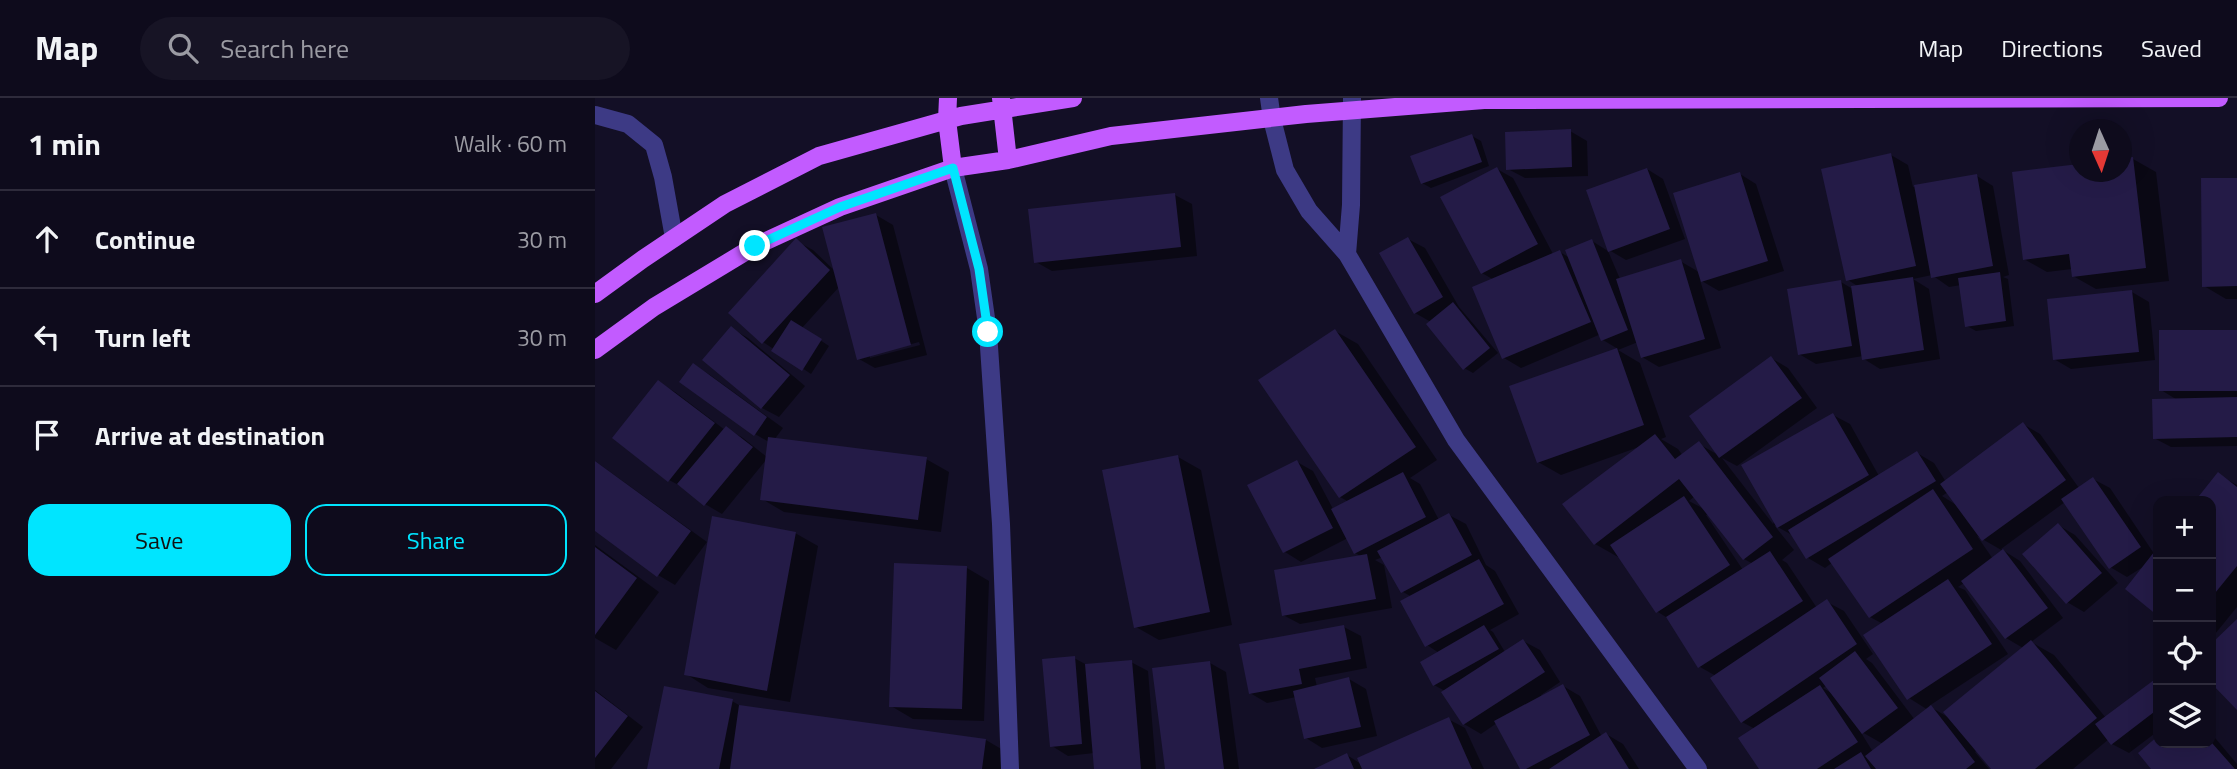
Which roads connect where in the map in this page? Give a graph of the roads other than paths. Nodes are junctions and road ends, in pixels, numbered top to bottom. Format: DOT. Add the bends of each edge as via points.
graph roads {
  1 [pos="948,98"];
  2 [pos="1073,98"];
  3 [pos="1269,98"];
  4 [pos="2219,98"];
  5 [pos="1001,104"];
  6 [pos="1352,104"];
  7 [pos="595,115"];
  8 [pos="1272,119"];
  9 [pos="947,120"];
  10 [pos="1008,160"];
  11 [pos="953,168"];
  12 [pos="674,238"];
  13 [pos="1347,254"];
  14 [pos="595,294"];
  15 [pos="595,350"];
  16 [pos="1010,769"];
  17 [pos="1699,769"];
  1 -- 9 [label="main road"];
  2 -- 5 [label="main road"];
  3 -- 8 [label="street"];
  4 -- 6 [label="main road"];
  5 -- 9 [label="main road"];
  5 -- 10 [label="main road"];
  6 -- 8 [label="main road"];
  6 -- 13 [label="street"];
  7 -- 12 [label="street" via="628,124 654,145"];
  8 -- 10 [label="main road" via="1111,136"];
  8 -- 13 [label="street" via="1285,170 1309,211"];
  9 -- 11 [label="main road"];
  9 -- 12 [label="main road" via="819,156 725,204"];
  10 -- 11 [label="main road"];
  11 -- 15 [label="main road" via="840,207 755,246 654,307"];
  11 -- 16 [label="street" via="979,269 988,332"];
  12 -- 14 [label="main road"];
  13 -- 17 [label="street" via="1457,440"];
}
